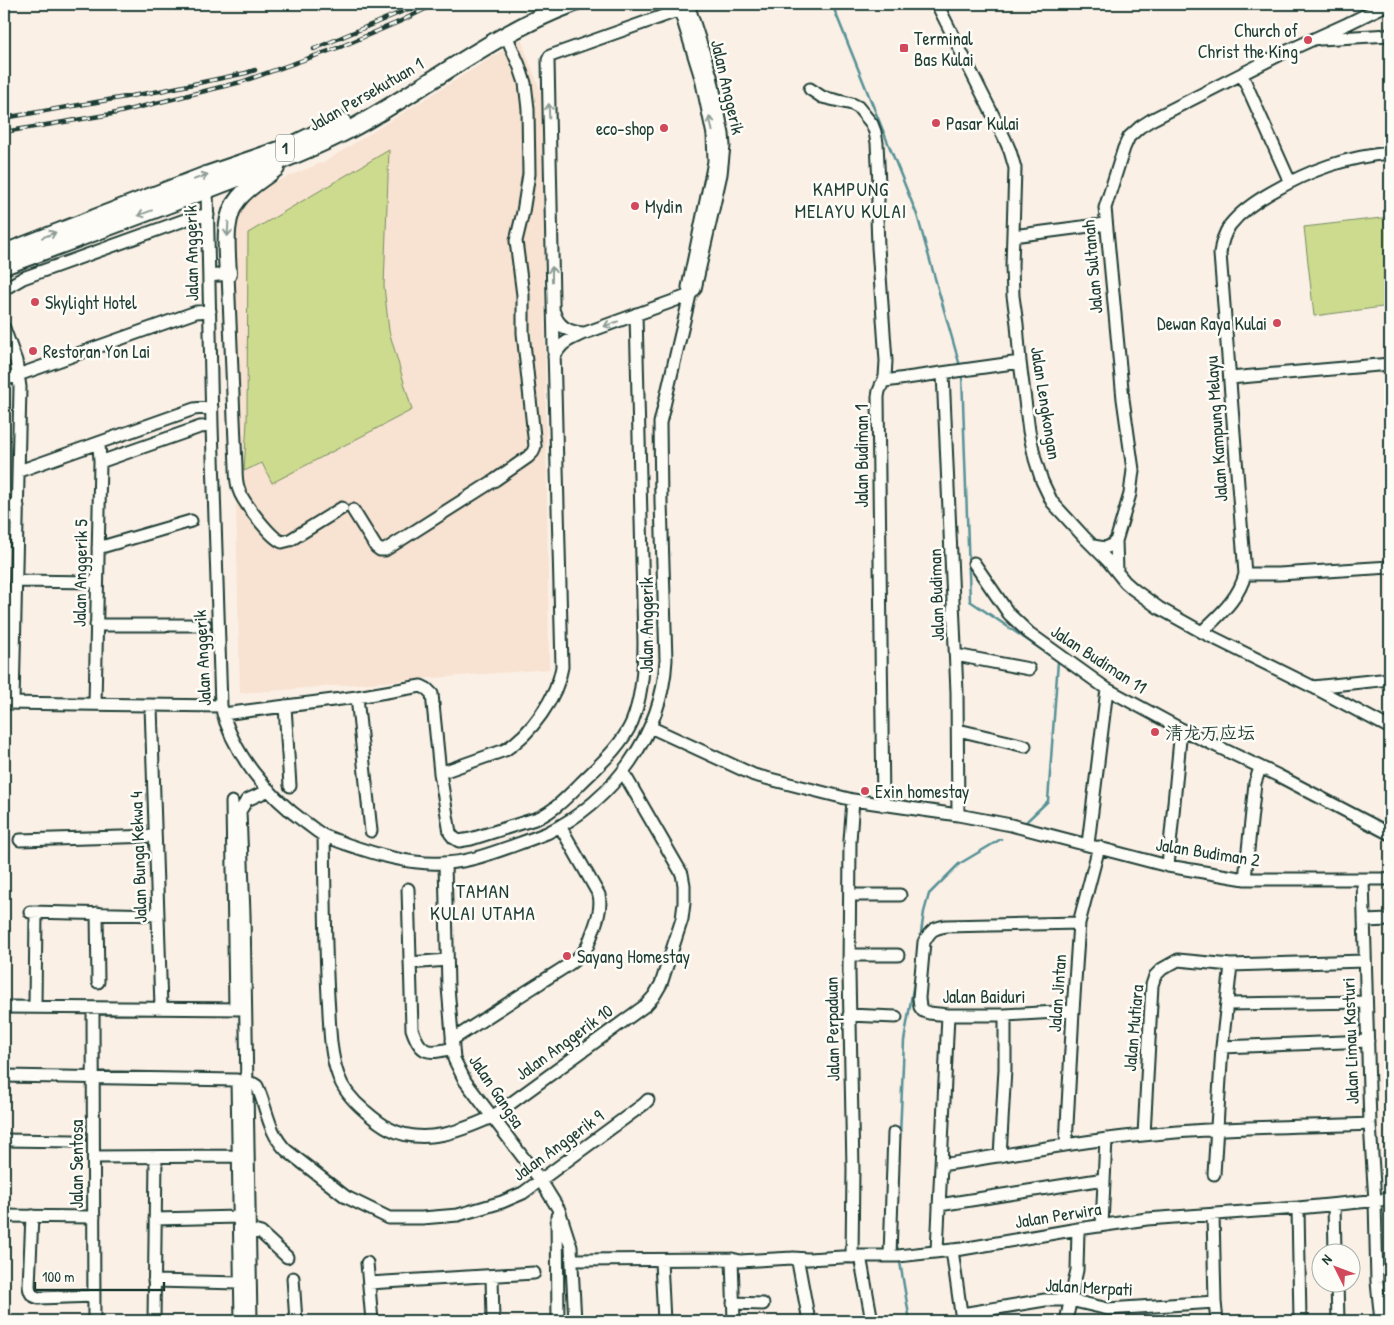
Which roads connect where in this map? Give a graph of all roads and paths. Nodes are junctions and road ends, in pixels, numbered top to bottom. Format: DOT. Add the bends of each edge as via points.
graph roads {
  1 [pos="548,4"];
  2 [pos="572,4"];
  3 [pos="937,4"];
  4 [pos="1388,4"];
  5 [pos="682,6"];
  6 [pos="506,35"];
  7 [pos="1390,35"];
  8 [pos="1316,39"];
  9 [pos="1242,75"];
  10 [pos="810,90"];
  11 [pos="1390,153"];
  12 [pos="292,156"];
  13 [pos="1290,182"];
  14 [pos="207,190"];
  15 [pos="208,215"];
  16 [pos="1106,224"];
  17 [pos="1013,236"];
  18 [pos="4,253"];
  19 [pos="4,266"];
  20 [pos="228,274"];
  21 [pos="209,276"];
  22 [pos="4,289"];
  23 [pos="690,295"];
  24 [pos="553,305"];
  25 [pos="210,311"];
  26 [pos="636,314"];
  27 [pos="4,328"];
  28 [pos="585,333"];
  29 [pos="554,357"];
  30 [pos="1020,362"];
  31 [pos="1390,364"];
  32 [pos="949,373"];
  33 [pos="18,374"];
  34 [pos="1230,378"];
  35 [pos="4,380"];
  36 [pos="881,385"];
  37 [pos="212,407"];
  38 [pos="212,426"];
  39 [pos="99,442"];
  40 [pos="100,462"];
  41 [pos="19,471"];
  42 [pos="4,506"];
  43 [pos="18,506"];
  44 [pos="191,522"];
  45 [pos="1116,541"];
  46 [pos="1093,546"];
  47 [pos="98,548"];
  48 [pos="974,563"];
  49 [pos="1390,567"];
  50 [pos="1117,572"];
  51 [pos="1245,574"];
  52 [pos="16,580"];
  53 [pos="97,582"];
  54 [pos="96,625"];
  55 [pos="205,625"];
  56 [pos="9,631"];
  57 [pos="1202,632"];
  58 [pos="956,655"];
  59 [pos="1029,669"];
  60 [pos="1390,679"];
  61 [pos="1313,687"];
  62 [pos="1107,689"];
  63 [pos="357,696"];
  64 [pos="8,703"];
  65 [pos="94,704"];
  66 [pos="151,706"];
  67 [pos="285,706"];
  68 [pos="222,710"];
  69 [pos="650,728"];
  70 [pos="1390,728"];
  71 [pos="1181,729"];
  72 [pos="958,730"];
  73 [pos="1025,746"];
  74 [pos="1260,768"];
  75 [pos="623,772"];
  76 [pos="440,773"];
  77 [pos="290,786"];
  78 [pos="269,790"];
  79 [pos="853,800"];
  80 [pos="232,802"];
  81 [pos="883,805"];
  82 [pos="958,815"];
  83 [pos="560,826"];
  84 [pos="371,831"];
  85 [pos="1390,834"];
  86 [pos="155,836"];
  87 [pos="324,836"];
  88 [pos="20,840"];
  89 [pos="1093,846"];
  90 [pos="445,864"];
  91 [pos="1168,866"];
  92 [pos="1390,878"];
  93 [pos="1244,879"];
  94 [pos="1363,880"];
  95 [pos="408,889"];
  96 [pos="850,895"];
  97 [pos="900,895"];
  98 [pos="97,914"];
  99 [pos="158,915"];
  100 [pos="1390,920"];
  101 [pos="1364,921"];
  102 [pos="1079,923"];
  103 [pos="849,955"];
  104 [pos="898,955"];
  105 [pos="447,960"];
  106 [pos="1365,961"];
  107 [pos="410,963"];
  108 [pos="1231,965"];
  109 [pos="98,982"];
  110 [pos="1366,1002"];
  111 [pos="1227,1004"];
  112 [pos="4,1006"];
  113 [pos="35,1007"];
  114 [pos="93,1008"];
  115 [pos="161,1008"];
  116 [pos="240,1009"];
  117 [pos="1073,1011"];
  118 [pos="849,1015"];
  119 [pos="948,1015"];
  120 [pos="1005,1015"];
  121 [pos="896,1017"];
  122 [pos="1368,1041"];
  123 [pos="452,1044"];
  124 [pos="1222,1047"];
  125 [pos="4,1076"];
  126 [pos="94,1077"];
  127 [pos="242,1081"];
  128 [pos="648,1100"];
  129 [pos="492,1117"];
  130 [pos="1370,1124"];
  131 [pos="1216,1130"];
  132 [pos="894,1133"];
  133 [pos="1144,1134"];
  134 [pos="1106,1139"];
  135 [pos="4,1140"];
  136 [pos="73,1140"];
  137 [pos="1066,1144"];
  138 [pos="238,1156"];
  139 [pos="1000,1156"];
  140 [pos="94,1157"];
  141 [pos="156,1157"];
  142 [pos="941,1164"];
  143 [pos="1214,1174"];
  144 [pos="1104,1180"];
  145 [pos="541,1182"];
  146 [pos="1390,1199"];
  147 [pos="1375,1201"];
  148 [pos="939,1205"];
  149 [pos="1334,1205"];
  150 [pos="1298,1208"];
  151 [pos="558,1210"];
  152 [pos="1213,1214"];
  153 [pos="4,1216"];
  154 [pos="32,1216"];
  155 [pos="94,1217"];
  156 [pos="239,1217"];
  157 [pos="155,1219"];
  158 [pos="1102,1225"];
  159 [pos="1078,1229"];
  160 [pos="250,1230"];
  161 [pos="1336,1242"];
  162 [pos="952,1250"];
  163 [pos="937,1251"];
  164 [pos="288,1256"];
  165 [pos="856,1256"];
  166 [pos="898,1256"];
  167 [pos="794,1258"];
  168 [pos="732,1259"];
  169 [pos="572,1260"];
  170 [pos="661,1260"];
  171 [pos="367,1263"];
  172 [pos="534,1273"];
  173 [pos="492,1276"];
  174 [pos="293,1278"];
  175 [pos="154,1281"];
  176 [pos="240,1283"];
  177 [pos="369,1283"];
  178 [pos="1337,1292"];
  179 [pos="94,1296"];
  180 [pos="1070,1300"];
  181 [pos="1215,1302"];
  182 [pos="733,1303"];
  183 [pos="763,1304"];
  184 [pos="962,1318"];
  185 [pos="94,1321"];
  186 [pos="154,1321"];
  187 [pos="241,1321"];
  188 [pos="251,1321"];
  189 [pos="296,1321"];
  190 [pos="372,1321"];
  191 [pos="494,1321"];
  192 [pos="558,1321"];
  193 [pos="575,1321"];
  194 [pos="664,1321"];
  195 [pos="734,1321"];
  196 [pos="809,1321"];
  197 [pos="872,1321"];
  198 [pos="1066,1321"];
  199 [pos="1217,1321"];
  200 [pos="1300,1321"];
  201 [pos="1338,1321"];
  202 [pos="1381,1321"];
  18 -- 1 [label="highway, Jalan Persekutuan 1 / 1, one-way" via="288,147 366,109 502,27"];
  2 -- 6 [label="highway, Jalan Persekutuan 1 / 1"];
  3 -- 17 [label="street, Jalan Lengkongan" via="1010,151 1015,168"];
  4 -- 8 [label="street, Jalan Sultanah"];
  5 -- 23 [label="street, Jalan Anggerik" via="713,135 717,173 688,287"];
  24 -- 5 [label="street, one-way" via="548,60 550,56"];
  6 -- 12 [label="highway, Jalan Persekutuan 1 / 1" via="371,118"];
  6 -- 20 [label="street" via="525,83 528,109 529,174 516,241 523,294 522,333 535,446 528,457 385,550 376,547 347,509 290,540 282,542 274,538 238,489"];
  7 -- 8 [label="street"];
  8 -- 9 [label="street, Jalan Sultanah"];
  9 -- 13 [label="street"];
  9 -- 16 [label="street, Jalan Sultanah" via="1150,120 1129,137 1105,208"];
  10 -- 36 [label="street, Jalan Budiman 1" via="822,98 858,107 872,124 877,143 878,247 886,361"];
  11 -- 13 [label="street, Jalan Kampung Melayu" via="1347,160"];
  12 -- 14 [label="highway, Jalan Persekutuan 1 / 1"];
  12 -- 20 [label="highway, one-way" via="234,204 227,224"];
  13 -- 34 [label="street, Jalan Kampung Melayu" via="1240,214 1222,241 1220,254"];
  14 -- 15 [label="street, Jalan Anggerik"];
  14 -- 19 [label="highway, Jalan Persekutuan 1 / 1, one-way"];
  15 -- 21 [label="street, Jalan Anggerik"];
  15 -- 22 [label="street" via="193,216 23,278"];
  16 -- 17 [label="street"];
  16 -- 45 [label="street, Jalan Sultanah" via="1133,470 1130,494"];
  17 -- 30 [label="street, Jalan Lengkongan" via="1013,296"];
  20 -- 21 [label="street"];
  21 -- 25 [label="street, Jalan Anggerik"];
  23 -- 26 [label="street"];
  23 -- 69 [label="street, Jalan Anggerik" via="660,423 666,660 661,697"];
  24 -- 28 [label="street" via="558,323 572,332"];
  24 -- 29 [label="street"];
  25 -- 33 [label="street" via="196,312"];
  25 -- 37 [label="street, Jalan Anggerik"];
  26 -- 28 [label="street, one-way"];
  26 -- 76 [label="street" via="644,672 634,716 604,760 546,815 471,839 459,841 450,833"];
  27 -- 33 [label="street"];
  28 -- 29 [label="street" via="564,342"];
  29 -- 76 [label="street" via="562,667 557,688 529,729 512,746"];
  30 -- 32 [label="street"];
  30 -- 46 [label="street, Jalan Lengkongan" via="1029,430 1042,481 1052,502"];
  31 -- 34 [label="street"];
  32 -- 36 [label="street" via="885,381"];
  32 -- 58 [label="street, Jalan Budiman"];
  33 -- 35 [label="street"];
  33 -- 41 [label="street"];
  34 -- 51 [label="street, Jalan Kampung Melayu"];
  36 -- 81 [label="street, Jalan Budiman 1" via="878,398"];
  37 -- 38 [label="street, Jalan Anggerik"];
  37 -- 39 [label="street" via="194,409"];
  38 -- 40 [label="street" via="200,427"];
  38 -- 68 [label="street, Jalan Anggerik"];
  39 -- 40 [label="street, Jalan Anggerik 5"];
  39 -- 41 [label="street"];
  40 -- 47 [label="street, Jalan Anggerik 5"];
  41 -- 43 [label="street"];
  42 -- 43 [label="street"];
  43 -- 52 [label="street"];
  44 -- 47 [label="street"];
  45 -- 46 [label="street" via="1105,548"];
  45 -- 50 [label="street, Jalan Sultanah"];
  46 -- 50 [label="street, Jalan Lengkongan"];
  47 -- 53 [label="street, Jalan Anggerik 5"];
  48 -- 62 [label="street, Jalan Budiman 11" via="1009,614 1029,633"];
  49 -- 51 [label="street"];
  50 -- 57 [label="street, Jalan Lengkongan" via="1133,590"];
  51 -- 57 [label="street, Jalan Kampung Melayu" via="1237,594"];
  52 -- 53 [label="street"];
  52 -- 56 [label="street"];
  53 -- 54 [label="street, Jalan Anggerik 5"];
  54 -- 55 [label="street"];
  54 -- 65 [label="street, Jalan Anggerik 5"];
  56 -- 64 [label="street"];
  57 -- 61 [label="street, Jalan Lengkongan"];
  58 -- 59 [label="street"];
  58 -- 72 [label="street, Jalan Budiman"];
  60 -- 61 [label="street"];
  61 -- 70 [label="street, Jalan Lengkongan"];
  62 -- 71 [label="street, Jalan Budiman 11"];
  62 -- 89 [label="street, Jalan Jintan"];
  63 -- 67 [label="street"];
  63 -- 76 [label="street" via="421,686 427,689 432,694"];
  63 -- 84 [label="street"];
  64 -- 65 [label="street"];
  65 -- 66 [label="street"];
  66 -- 68 [label="street"];
  66 -- 86 [label="street, Jalan Bunga Kekwa 4"];
  67 -- 68 [label="street"];
  67 -- 77 [label="street"];
  68 -- 78 [label="street, Jalan Anggerik" via="235,744"];
  69 -- 75 [label="street, Jalan Anggerik"];
  69 -- 79 [label="street, Jalan Budiman 2" via="754,775"];
  71 -- 74 [label="street, Jalan Budiman 11"];
  71 -- 91 [label="street"];
  72 -- 73 [label="street"];
  72 -- 82 [label="street, Jalan Budiman"];
  74 -- 85 [label="street, Jalan Budiman 11"];
  74 -- 93 [label="street" via="1255,782"];
  75 -- 83 [label="street, Jalan Anggerik" via="592,803"];
  75 -- 129 [label="street, Jalan Anggerik 10" via="682,874 684,885 683,911 661,984 646,1004"];
  78 -- 87 [label="street, Jalan Anggerik"];
  78 -- 116 [label="street" via="247,800 240,811 244,914"];
  79 -- 81 [label="street, Jalan Budiman 2"];
  79 -- 96 [label="street, Jalan Perpaduan"];
  80 -- 116 [label="street"];
  81 -- 82 [label="street, Jalan Budiman 2"];
  82 -- 89 [label="street, Jalan Budiman 2"];
  83 -- 90 [label="street, Jalan Anggerik" via="500,850"];
  83 -- 123 [label="street" via="599,895 600,908 588,945 580,955"];
  86 -- 88 [label="street"];
  86 -- 99 [label="street, Jalan Bunga Kekwa 4"];
  87 -- 90 [label="street, Jalan Anggerik" via="413,862"];
  87 -- 129 [label="street, Jalan Anggerik 10" via="331,1048 343,1087 380,1124 404,1134 436,1137"];
  89 -- 91 [label="street, Jalan Budiman 2"];
  89 -- 102 [label="street, Jalan Jintan"];
  90 -- 105 [label="street, Jalan Gangsa"];
  91 -- 93 [label="street, Jalan Budiman 2"];
  92 -- 94 [label="street, Jalan Budiman 2"];
  93 -- 94 [label="street, Jalan Budiman 2"];
  94 -- 101 [label="street, Jalan Limau Kasturi"];
  95 -- 107 [label="street"];
  96 -- 97 [label="street"];
  96 -- 103 [label="street, Jalan Perpaduan"];
  98 -- 99 [label="street"];
  98 -- 109 [label="street"];
  98 -- 113 [label="street" via="33,912"];
  99 -- 115 [label="street, Jalan Bunga Kekwa 4"];
  100 -- 101 [label="street"];
  101 -- 106 [label="street, Jalan Limau Kasturi"];
  102 -- 117 [label="street, Jalan Jintan"];
  102 -- 119 [label="street, Jalan Baiduri" via="946,926 934,929 924,942 920,1007 929,1013"];
  103 -- 104 [label="street"];
  103 -- 118 [label="street, Jalan Perpaduan"];
  105 -- 107 [label="street"];
  105 -- 123 [label="street, Jalan Gangsa"];
  106 -- 108 [label="street"];
  106 -- 110 [label="street, Jalan Limau Kasturi"];
  107 -- 123 [label="street" via="412,1029 416,1042 430,1052"];
  108 -- 111 [label="street"];
  108 -- 133 [label="street, Jalan Mutiara" via="1178,960 1155,976"];
  110 -- 111 [label="street"];
  110 -- 122 [label="street, Jalan Limau Kasturi"];
  111 -- 124 [label="street"];
  112 -- 113 [label="street"];
  113 -- 114 [label="street"];
  114 -- 115 [label="street"];
  114 -- 126 [label="street, Jalan Sentosa"];
  115 -- 116 [label="street"];
  116 -- 127 [label="street"];
  117 -- 120 [label="street, Jalan Baiduri"];
  117 -- 137 [label="street, Jalan Jintan"];
  118 -- 121 [label="street"];
  118 -- 165 [label="street, Jalan Perpaduan"];
  119 -- 120 [label="street, Jalan Baiduri"];
  119 -- 142 [label="street"];
  120 -- 139 [label="street"];
  122 -- 124 [label="street"];
  122 -- 130 [label="street, Jalan Limau Kasturi"];
  123 -- 129 [label="street, Jalan Gangsa" via="454,1059 465,1082"];
  124 -- 131 [label="street"];
  125 -- 126 [label="street"];
  126 -- 127 [label="street"];
  126 -- 140 [label="street, Jalan Sentosa"];
  127 -- 138 [label="street"];
  127 -- 145 [label="street, Jalan Anggerik 9" via="257,1086 272,1131 286,1150 346,1197 389,1218 458,1215 502,1202"];
  127 -- 160 [label="street"];
  128 -- 145 [label="street, Jalan Anggerik 9"];
  129 -- 145 [label="street, Jalan Gangsa"];
  130 -- 131 [label="street"];
  130 -- 147 [label="street, Jalan Limau Kasturi"];
  131 -- 133 [label="street"];
  131 -- 143 [label="street"];
  132 -- 166 [label="street"];
  133 -- 134 [label="street"];
  134 -- 137 [label="street"];
  134 -- 144 [label="street"];
  135 -- 136 [label="street"];
  137 -- 139 [label="street"];
  138 -- 141 [label="street"];
  138 -- 156 [label="street"];
  139 -- 142 [label="street"];
  140 -- 141 [label="street"];
  140 -- 155 [label="street, Jalan Sentosa"];
  141 -- 157 [label="street"];
  142 -- 148 [label="street"];
  144 -- 148 [label="street"];
  144 -- 158 [label="street"];
  145 -- 151 [label="street, Jalan Gangsa"];
  146 -- 147 [label="street, Jalan Perwira"];
  147 -- 149 [label="street, Jalan Perwira"];
  147 -- 202 [label="street, Jalan Limau Kasturi"];
  148 -- 163 [label="street"];
  149 -- 150 [label="street, Jalan Perwira"];
  149 -- 161 [label="street"];
  150 -- 152 [label="street, Jalan Perwira"];
  150 -- 200 [label="street"];
  151 -- 169 [label="street, Jalan Gangsa" via="571,1247"];
  151 -- 192 [label="street"];
  152 -- 158 [label="street, Jalan Perwira"];
  152 -- 181 [label="street"];
  153 -- 154 [label="street"];
  154 -- 155 [label="street"];
  154 -- 179 [label="street" via="30,1294 39,1298"];
  155 -- 179 [label="street, Jalan Sentosa"];
  156 -- 157 [label="street"];
  156 -- 176 [label="street"];
  157 -- 175 [label="street"];
  158 -- 159 [label="street, Jalan Perwira"];
  159 -- 162 [label="street, Jalan Perwira"];
  159 -- 180 [label="street" via="1077,1270"];
  160 -- 164 [label="street" via="261,1233"];
  160 -- 188 [label="street"];
  162 -- 163 [label="street, Jalan Perwira"];
  162 -- 184 [label="street"];
  163 -- 166 [label="street, Jalan Perwira"];
  165 -- 166 [label="street, Jalan Perwira"];
  165 -- 167 [label="street, Jalan Perwira"];
  165 -- 197 [label="street, Jalan Perpaduan"];
  167 -- 168 [label="street, Jalan Perwira"];
  167 -- 196 [label="street" via="798,1262"];
  168 -- 170 [label="street, Jalan Perwira"];
  168 -- 182 [label="street"];
  169 -- 170 [label="street, Jalan Perwira"];
  169 -- 193 [label="street, Jalan Gangsa"];
  170 -- 194 [label="street"];
  171 -- 177 [label="street"];
  172 -- 173 [label="street"];
  173 -- 177 [label="street"];
  173 -- 191 [label="street"];
  174 -- 189 [label="street"];
  175 -- 176 [label="street"];
  175 -- 186 [label="street"];
  176 -- 187 [label="street"];
  177 -- 190 [label="street"];
  178 -- 201 [label="street"];
  179 -- 185 [label="street, Jalan Sentosa"];
  180 -- 181 [label="street, Jalan Merpati" via="1108,1309"];
  180 -- 184 [label="street, Jalan Merpati" via="1045,1300"];
  180 -- 198 [label="street"];
  181 -- 199 [label="street"];
  182 -- 183 [label="street"];
  182 -- 195 [label="street"];
}
